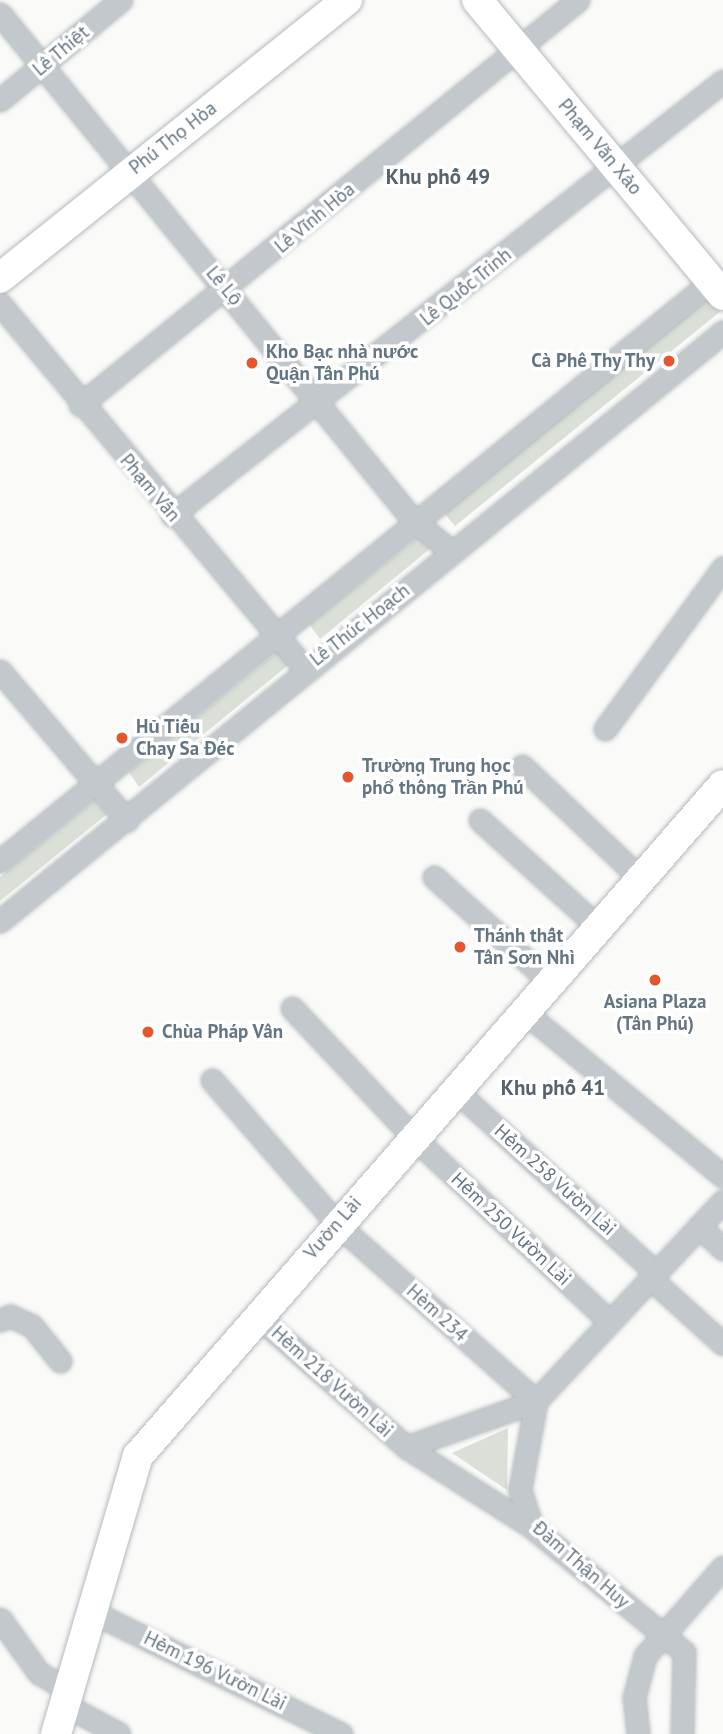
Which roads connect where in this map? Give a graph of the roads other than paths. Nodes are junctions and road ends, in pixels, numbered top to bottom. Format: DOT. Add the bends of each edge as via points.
graph roads {
  1 [pos="121,0"];
  2 [pos="347,0"];
  3 [pos="477,0"];
  4 [pos="578,0"];
  5 [pos="0,14"];
  6 [pos="518,50"];
  7 [pos="42,68"];
  8 [pos="723,81"];
  9 [pos="0,100"];
  10 [pos="617,167"];
  11 [pos="128,174"];
  12 [pos="0,278"];
  13 [pos="719,283"];
  14 [pos="228,290"];
  15 [pos="0,304"];
  16 [pos="723,332"];
  17 [pos="80,405"];
  18 [pos="318,405"];
  19 [pos="172,515"];
  20 [pos="413,520"];
  21 [pos="452,552"];
  22 [pos="723,568"];
  23 [pos="276,633"];
  24 [pos="305,668"];
  25 [pos="0,671"];
  26 [pos="605,729"];
  27 [pos="522,766"];
  28 [pos="94,785"];
  29 [pos="723,785"];
  30 [pos="127,820"];
  31 [pos="480,820"];
  32 [pos="0,861"];
  33 [pos="434,877"];
  34 [pos="639,877"];
  35 [pos="0,921"];
  36 [pos="596,925"];
  37 [pos="548,979"];
  38 [pos="292,1009"];
  39 [pos="522,1010"];
  40 [pos="212,1080"];
  41 [pos="454,1089"];
  42 [pos="413,1137"];
  43 [pos="723,1176"];
  44 [pos="723,1201"];
  45 [pos="337,1224"];
  46 [pos="699,1226"];
  47 [pos="723,1249"];
  48 [pos="653,1275"];
  49 [pos="257,1316"];
  50 [pos="0,1320"];
  51 [pos="609,1321"];
  52 [pos="723,1344"];
  53 [pos="60,1361"];
  54 [pos="536,1401"];
  55 [pos="406,1447"];
  56 [pos="532,1527"];
  57 [pos="723,1567"];
  58 [pos="88,1610"];
  59 [pos="0,1619"];
  60 [pos="661,1633"];
  61 [pos="67,1698"];
  62 [pos="56,1734"];
  63 [pos="119,1734"];
  64 [pos="341,1734"];
  65 [pos="638,1734"];
  66 [pos="682,1734"];
  1 -- 7 [label="street, Lê Thiệt"];
  2 -- 11 [label="street, Phú Thọ Hòa"];
  3 -- 6 [label="street, Phạm Văn Xảo"];
  4 -- 6 [label="street, Lê Vĩnh Hòa"];
  5 -- 7 [label="street, Lê Lộ"];
  6 -- 10 [label="street, Phạm Văn Xảo"];
  6 -- 14 [label="street, Lê Vĩnh Hòa"];
  7 -- 9 [label="street, Lê Thiệt"];
  7 -- 11 [label="street, Lê Lộ"];
  8 -- 10 [label="street, Lê Quốc Trinh"];
  10 -- 13 [label="street, Phạm Văn Xảo"];
  10 -- 18 [label="street, Lê Quốc Trinh"];
  11 -- 12 [label="street, Phú Thọ Hòa"];
  11 -- 14 [label="street, Lê Lộ"];
  13 -- 20 [label="street"];
  14 -- 17 [label="street, Lê Vĩnh Hòa"];
  14 -- 18 [label="street, Lê Lộ"];
  15 -- 17 [label="street, Phạm Vấn"];
  16 -- 21 [label="street, Lê Thúc Hoạch"];
  17 -- 19 [label="street, Phạm Vấn"];
  18 -- 19 [label="street, Lê Quốc Trinh"];
  18 -- 20 [label="street, Lê Lộ"];
  19 -- 23 [label="street, Phạm Vấn"];
  20 -- 21 [label="street, Lê Lộ"];
  20 -- 23 [label="street"];
  21 -- 24 [label="street, Lê Thúc Hoạch"];
  22 -- 26 [label="street"];
  23 -- 24 [label="street, Phạm Vấn"];
  23 -- 28 [label="street"];
  24 -- 30 [label="street, Lê Thúc Hoạch"];
  25 -- 28 [label="street"];
  27 -- 34 [label="street"];
  28 -- 30 [label="street"];
  28 -- 32 [label="street"];
  29 -- 34 [label="street, Vườn Lài"];
  30 -- 35 [label="street, Lê Thúc Hoạch"];
  31 -- 36 [label="street"];
  33 -- 37 [label="street"];
  34 -- 36 [label="street, Vườn Lài"];
  36 -- 37 [label="street, Vườn Lài"];
  37 -- 39 [label="street, Vườn Lài"];
  38 -- 42 [label="street, Hẻm 250 Vườn Lài"];
  39 -- 41 [label="street, Vườn Lài"];
  39 -- 43 [label="street"];
  40 -- 45 [label="street, Hèm 234"];
  41 -- 42 [label="street, Vườn Lài"];
  41 -- 48 [label="street, Hẻm 258 Vườn Lài"];
  42 -- 45 [label="street, Vườn Lài"];
  42 -- 51 [label="street, Hẻm 250 Vườn Lài"];
  44 -- 46 [label="street"];
  45 -- 49 [label="street, Vườn Lài"];
  45 -- 54 [label="street, Hèm 234"];
  46 -- 47 [label="street"];
  46 -- 48 [label="street"];
  48 -- 51 [label="street"];
  48 -- 52 [label="street, Hẻm 258 Vườn Lài"];
  49 -- 55 [label="street, Hẻm 218 Vườn Lài"];
  49 -- 58 [label="street, Vườn Lài" via="138,1456"];
  50 -- 53 [label="street" via="19,1318 32,1326"];
  51 -- 54 [label="street"];
  54 -- 55 [label="street, Hẻm 218 Vườn Lài"];
  54 -- 56 [label="street, Đàm Thận Huy" via="520,1489"];
  55 -- 56 [label="street, Hẻm 218 Vườn Lài"];
  56 -- 60 [label="street, Đàm Thận Huy"];
  57 -- 60 [label="street"];
  58 -- 61 [label="street, Vườn Lài"];
  58 -- 64 [label="street, Hẻm 196 Vườn Lài"];
  59 -- 61 [label="street" via="39,1673"];
  60 -- 65 [label="street" via="645,1656 634,1698"];
  60 -- 66 [label="street, Đàm Thận Huy" via="684,1652"];
  61 -- 62 [label="street, Vườn Lài"];
  61 -- 63 [label="street"];
}
